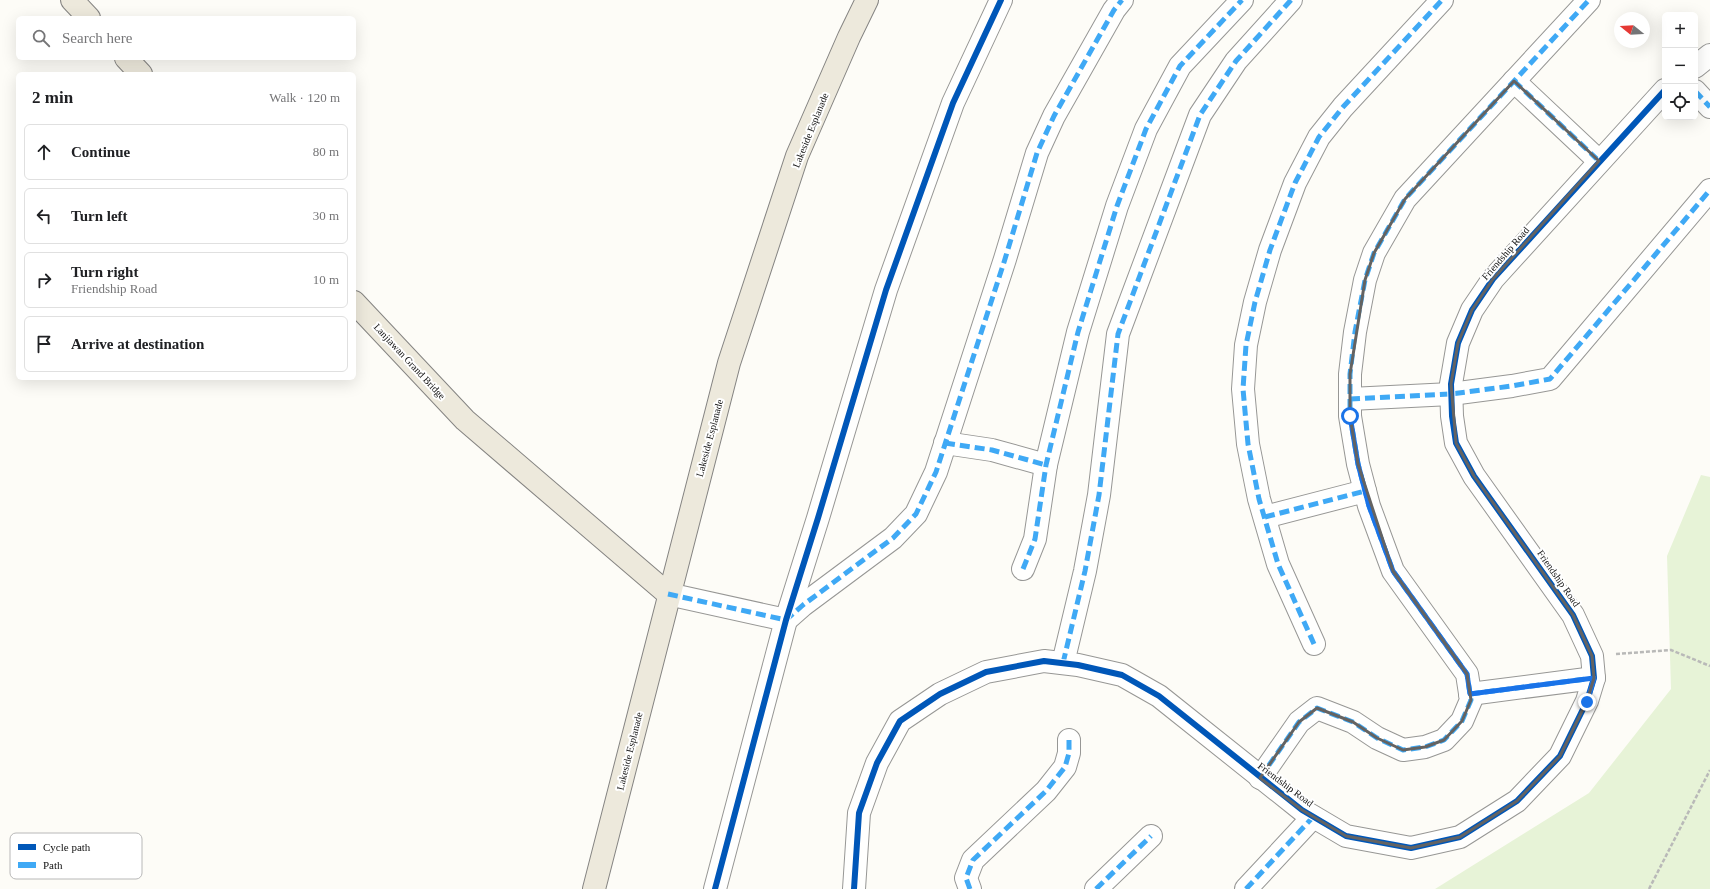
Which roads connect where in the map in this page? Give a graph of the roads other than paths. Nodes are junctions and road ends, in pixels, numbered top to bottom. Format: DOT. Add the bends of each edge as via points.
graph roads {
  1 [pos="72,0"];
  2 [pos="867,0"];
  3 [pos="1001,0"];
  4 [pos="1122,0"];
  5 [pos="1242,0"];
  6 [pos="1291,0"];
  7 [pos="1442,0"];
  8 [pos="1589,0"];
  9 [pos="87,16"];
  10 [pos="1710,55"];
  11 [pos="128,60"];
  12 [pos="1698,65"];
  13 [pos="139,72"];
  14 [pos="1514,82"];
  15 [pos="1662,93"];
  16 [pos="1698,94"];
  17 [pos="1710,107"];
  18 [pos="1599,161"];
  19 [pos="1710,190"];
  20 [pos="356,304"];
  21 [pos="1451,394"];
  22 [pos="1350,399"];
  23 [pos="945,443"];
  24 [pos="1046,464"];
  25 [pos="1365,491"];
  26 [pos="1264,516"];
  27 [pos="1023,569"];
  28 [pos="668,594"];
  29 [pos="786,620"];
  30 [pos="1314,644"];
  31 [pos="1063,663"];
  32 [pos="1594,678"];
  33 [pos="1470,694"];
  34 [pos="1069,740"];
  35 [pos="1260,778"];
  36 [pos="1313,817"];
  37 [pos="1151,836"];
  38 [pos="594,889"];
  39 [pos="715,889"];
  40 [pos="854,889"];
  41 [pos="970,889"];
  42 [pos="1096,889"];
  43 [pos="1246,889"];
  1 -- 9 [label="main road"];
  2 -- 28 [label="main road, Lakeside Esplanade" via="797,156 729,363"];
  3 -- 29 [label="street" via="953,103 886,290"];
  4 -- 23 [label="street" via="1054,116 1037,153"];
  5 -- 24 [label="street" via="1180,66 1146,129 1117,206 1080,324"];
  6 -- 31 [label="street" via="1236,61 1200,115 1118,334 1099,495 1085,571"];
  7 -- 26 [label="street" via="1318,137 1295,183 1270,250 1246,345 1243,389 1248,444"];
  8 -- 14 [label="street"];
  10 -- 12 [label="street"];
  11 -- 13 [label="main road"];
  14 -- 18 [label="street"];
  14 -- 22 [label="street" via="1405,199 1374,253 1365,280 1355,332"];
  15 -- 18 [label="street, Friendship Road"];
  16 -- 17 [label="street"];
  18 -- 21 [label="street, Friendship Road" via="1492,280 1472,310 1458,343"];
  19 -- 21 [label="street" via="1550,379"];
  20 -- 28 [label="main road, Lanjiawan Grand Bridge" via="465,420"];
  21 -- 22 [label="street"];
  21 -- 32 [label="street, Friendship Road" via="1456,443 1474,476 1573,615 1592,656"];
  22 -- 25 [label="street" via="1350,416"];
  23 -- 24 [label="street" via="992,450"];
  23 -- 29 [label="street" via="936,472 916,514 893,538"];
  24 -- 27 [label="street" via="1036,539"];
  25 -- 26 [label="street"];
  25 -- 33 [label="street" via="1393,571 1467,674"];
  26 -- 30 [label="street" via="1278,564"];
  28 -- 29 [label="street"];
  28 -- 38 [label="main road, Lakeside Esplanade"];
  29 -- 39 [label="street"];
  31 -- 35 [label="street, Friendship Road" via="1122,675 1159,696"];
  31 -- 40 [label="street, Friendship Road" via="1044,660 986,672 940,694 900,721 877,763 859,812"];
  32 -- 33 [label="street"];
  32 -- 36 [label="street, Friendship Road" via="1587,702 1560,756 1517,801 1460,837 1411,848 1346,836"];
  33 -- 35 [label="street" via="1471,700 1462,721 1444,740 1425,747 1403,750 1377,738 1353,722 1317,708 1299,722"];
  34 -- 41 [label="street" via="1065,767 1046,791 973,860 966,878"];
  35 -- 36 [label="street, Friendship Road"];
  36 -- 43 [label="street"];
  37 -- 42 [label="street"];
}
